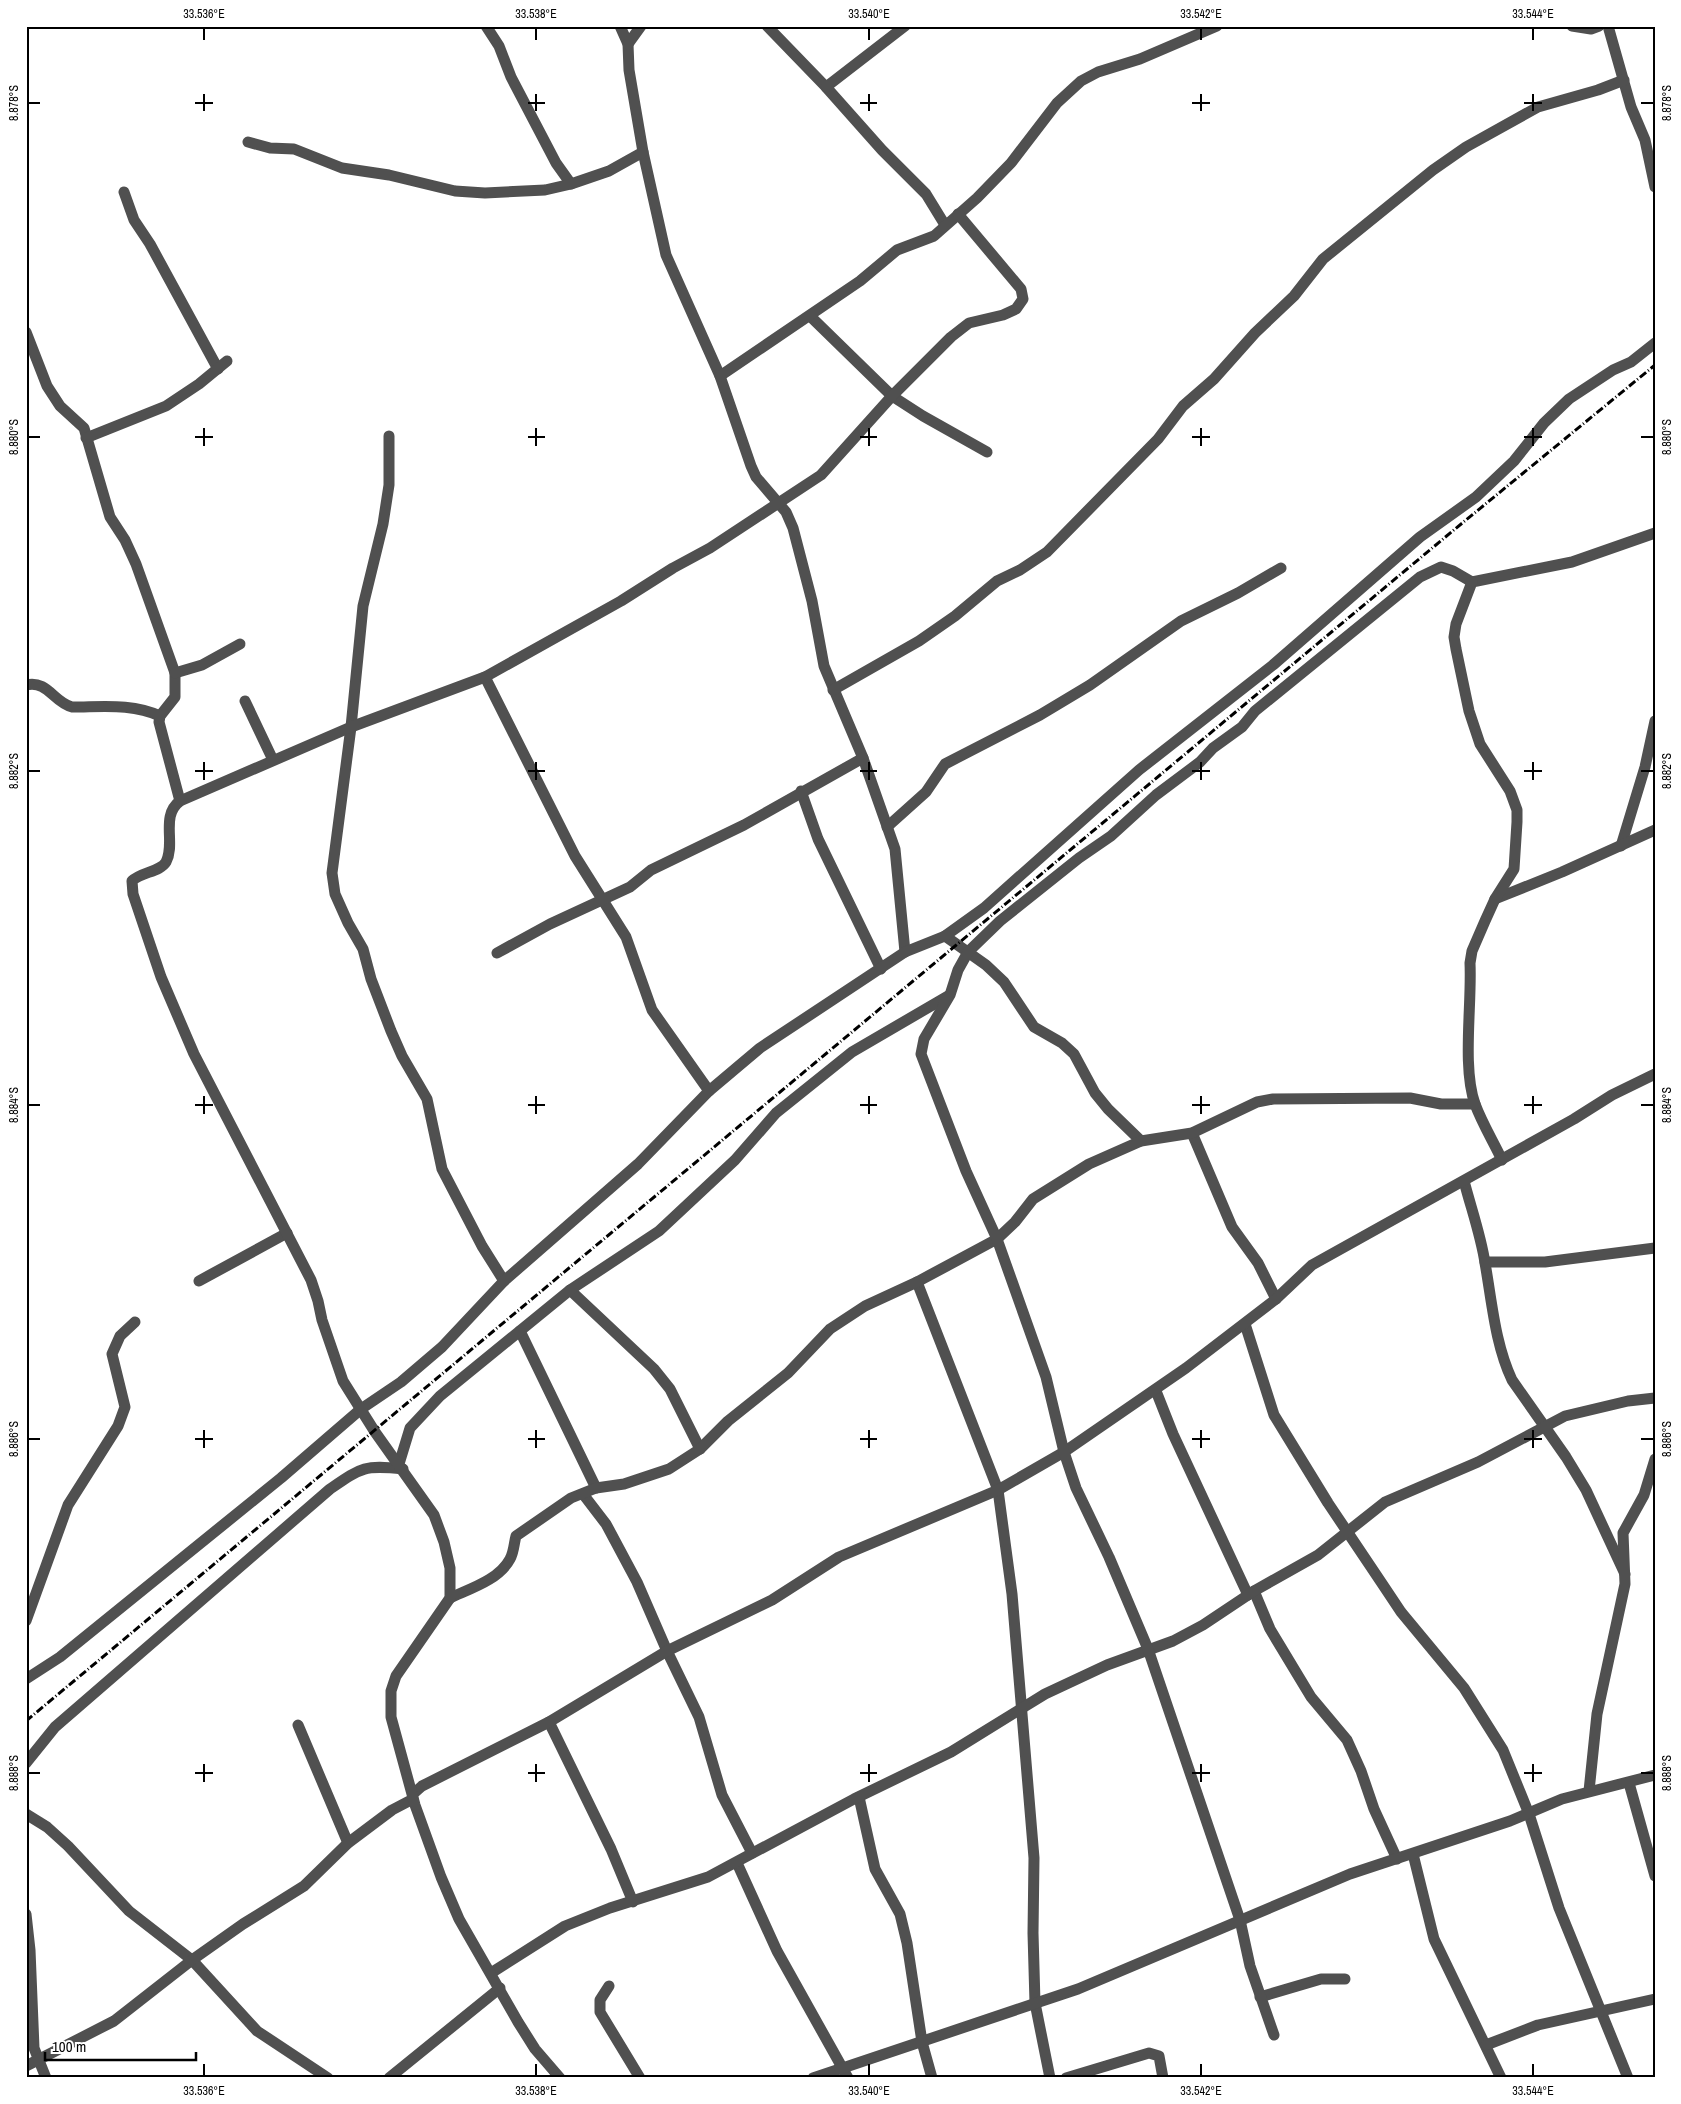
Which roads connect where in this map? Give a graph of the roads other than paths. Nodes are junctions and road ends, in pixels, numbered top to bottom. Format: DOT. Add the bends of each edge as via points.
graph roads {
  1 [pos="486,26"];
  2 [pos="620,26"];
  3 [pos="641,26"];
  4 [pos="767,26"];
  5 [pos="905,26"];
  6 [pos="1217,26"];
  7 [pos="1572,26"];
  8 [pos="1599,26"];
  9 [pos="1608,26"];
  10 [pos="628,44"];
  11 [pos="1624,80"];
  12 [pos="826,87"];
  13 [pos="248,142"];
  14 [pos="643,152"];
  15 [pos="571,184"];
  16 [pos="1655,187"];
  17 [pos="124,192"];
  18 [pos="958,214"];
  19 [pos="945,225"];
  20 [pos="810,316"];
  21 [pos="26,332"];
  22 [pos="1655,343"];
  23 [pos="720,376"];
  24 [pos="892,396"];
  25 [pos="389,436"];
  26 [pos="86,438"];
  27 [pos="987,452"];
  28 [pos="778,502"];
  29 [pos="1655,533"];
  30 [pos="1281,568"];
  31 [pos="1472,582"];
  32 [pos="240,644"];
  33 [pos="175,673"];
  34 [pos="485,677"];
  35 [pos="26,685"];
  36 [pos="833,690"];
  37 [pos="245,701"];
  38 [pos="160,716"];
  39 [pos="1655,721"];
  40 [pos="351,727"];
  41 [pos="863,758"];
  42 [pos="273,760"];
  43 [pos="801,791"];
  44 [pos="180,801"];
  45 [pos="887,827"];
  46 [pos="1655,830"];
  47 [pos="1621,846"];
  48 [pos="603,899"];
  49 [pos="1495,899"];
  50 [pos="945,936"];
  51 [pos="905,952"];
  52 [pos="968,952"];
  53 [pos="497,953"];
  54 [pos="881,969"];
  55 [pos="950,995"];
  56 [pos="1655,1074"];
  57 [pos="709,1091"];
  58 [pos="1475,1104"];
  59 [pos="1192,1134"];
  60 [pos="1141,1141"];
  61 [pos="1502,1160"];
  62 [pos="1464,1181"];
  63 [pos="286,1233"];
  64 [pos="997,1239"];
  65 [pos="1655,1248"];
  66 [pos="1485,1262"];
  67 [pos="199,1281"];
  68 [pos="504,1281"];
  69 [pos="917,1282"];
  70 [pos="570,1290"];
  71 [pos="1276,1299"];
  72 [pos="135,1322"];
  73 [pos="1245,1324"];
  74 [pos="520,1331"];
  75 [pos="1156,1391"];
  76 [pos="1655,1398"];
  77 [pos="361,1409"];
  78 [pos="1544,1426"];
  79 [pos="700,1450"];
  80 [pos="1064,1452"];
  81 [pos="1655,1459"];
  82 [pos="401,1467"];
  83 [pos="596,1488"];
  84 [pos="998,1490"];
  85 [pos="583,1494"];
  86 [pos="1649,1497"];
  87 [pos="1347,1533"];
  88 [pos="1625,1574"];
  89 [pos="1251,1593"];
  90 [pos="450,1598"];
  91 [pos="26,1621"];
  92 [pos="1148,1649"];
  93 [pos="667,1651"];
  94 [pos="26,1679"];
  95 [pos="1020,1709"];
  96 [pos="549,1722"];
  97 [pos="298,1725"];
  98 [pos="26,1763"];
  99 [pos="1655,1775"];
  100 [pos="1629,1783"];
  101 [pos="1589,1791"];
  102 [pos="413,1796"];
  103 [pos="859,1797"];
  104 [pos="26,1814"];
  105 [pos="1529,1814"];
  106 [pos="348,1843"];
  107 [pos="752,1852"];
  108 [pos="1413,1854"];
  109 [pos="1397,1859"];
  110 [pos="737,1863"];
  111 [pos="1655,1876"];
  112 [pos="633,1902"];
  113 [pos="26,1914"];
  114 [pos="1240,1920"];
  115 [pos="192,1960"];
  116 [pos="491,1973"];
  117 [pos="1345,1979"];
  118 [pos="609,1986"];
  119 [pos="500,1988"];
  120 [pos="1260,1996"];
  121 [pos="1655,1998"];
  122 [pos="1035,2003"];
  123 [pos="1599,2010"];
  124 [pos="1274,2036"];
  125 [pos="922,2042"];
  126 [pos="1486,2045"];
  127 [pos="37,2060"];
  128 [pos="26,2066"];
  129 [pos="845,2073"];
  130 [pos="46,2078"];
  131 [pos="328,2078"];
  132 [pos="389,2078"];
  133 [pos="560,2078"];
  134 [pos="640,2078"];
  135 [pos="812,2078"];
  136 [pos="932,2078"];
  137 [pos="1050,2078"];
  138 [pos="1066,2078"];
  139 [pos="1163,2078"];
  140 [pos="1501,2078"];
  141 [pos="1628,2078"];
  1 -- 15 [label="street" via="556,163"];
  2 -- 10 [label="street"];
  3 -- 10 [label="street"];
  4 -- 12 [label="street"];
  5 -- 12 [label="street"];
  6 -- 18 [label="street" via="1081,81 1057,103 1011,163"];
  7 -- 8 [label="street" via="1590,29"];
  9 -- 11 [label="street"];
  10 -- 14 [label="street" via="629,70"];
  11 -- 16 [label="street" via="1645,140"];
  11 -- 36 [label="street" via="1538,107 1466,147 1433,170 1323,259 1294,296 1183,406 1158,439 1047,552 997,581 955,616 919,640"];
  12 -- 19 [label="street" via="850,117 926,194"];
  13 -- 15 [label="street" via="270,148 294,149 342,168 456,190 513,192"];
  14 -- 15 [label="street" via="609,171"];
  14 -- 23 [label="street" via="666,254"];
  17 -- 26 [label="street" via="134,220 222,365 166,406"];
  18 -- 19 [label="street"];
  18 -- 24 [label="street" via="1021,289 1023,299 1016,309 1004,315 969,323"];
  19 -- 20 [label="street" via="934,236 896,250 860,281"];
  20 -- 23 [label="street"];
  20 -- 24 [label="street"];
  21 -- 26 [label="street" via="47,386 60,406 80,423"];
  22 -- 50 [label="street" via="1631,362 1569,399 1544,423 1514,461 1476,497 1420,537 1273,665 1139,770 984,908"];
  23 -- 28 [label="street" via="750,466"];
  24 -- 27 [label="street"];
  24 -- 28 [label="street" via="821,474"];
  25 -- 40 [label="street" via="389,485 363,606"];
  26 -- 33 [label="street" via="110,517 136,564"];
  28 -- 34 [label="street" via="621,601"];
  28 -- 36 [label="street" via="793,528 812,601 824,666"];
  29 -- 31 [label="street" via="1572,562"];
  30 -- 45 [label="street" via="1181,621 1082,689 945,764 926,792"];
  31 -- 49 [label="street" via="1456,624 1456,649 1469,711 1480,744 1510,791 1517,810 1514,869"];
  31 -- 52 [label="street" via="1453,570 1441,567 1420,577 1156,794 1112,836 1000,921"];
  32 -- 33 [label="street" via="202,665"];
  33 -- 38 [label="street" via="175,697"];
  34 -- 40 [label="street"];
  34 -- 48 [label="street" via="575,856"];
  35 -- 38 [label="street" via="38,684 47,688 65,705 72,707 130,707"];
  36 -- 41 [label="street"];
  37 -- 42 [label="street"];
  38 -- 44 [label="street" via="159,729"];
  39 -- 47 [label="street"];
  40 -- 42 [label="street"];
  40 -- 68 [label="street" via="332,872 335,894 364,949 377,997 402,1056 427,1099 442,1169"];
  41 -- 43 [label="street"];
  41 -- 45 [label="street"];
  42 -- 44 [label="street"];
  43 -- 48 [label="street" via="744,825 652,870 630,887"];
  43 -- 54 [label="street" via="818,839"];
  44 -- 63 [label="street" via="169,819 166,862 132,881 133,894 161,977 194,1054"];
  45 -- 51 [label="street" via="895,849"];
  46 -- 47 [label="street"];
  47 -- 49 [label="street"];
  48 -- 53 [label="street"];
  48 -- 57 [label="street" via="626,937 652,1010"];
  49 -- 58 [label="street" via="1472,951 1470,963 1470,1061"];
  50 -- 51 [label="street"];
  50 -- 52 [label="street"];
  51 -- 54 [label="street"];
  52 -- 55 [label="street"];
  52 -- 60 [label="street" via="1004,982 1034,1027 1074,1054 1108,1109"];
  54 -- 57 [label="street" via="760,1048"];
  55 -- 64 [label="street" via="924,1039 921,1054 966,1171"];
  55 -- 70 [label="street" via="852,1052 776,1113 735,1160 659,1231"];
  56 -- 61 [label="street" via="1612,1095"];
  57 -- 68 [label="street" via="638,1164"];
  58 -- 59 [label="street" via="1441,1104 1410,1098 1273,1099 1257,1102"];
  58 -- 61 [label="street"];
  59 -- 60 [label="street"];
  59 -- 71 [label="street" via="1232,1227 1258,1263"];
  60 -- 64 [label="street" via="1089,1164 1033,1199"];
  61 -- 62 [label="street"];
  62 -- 66 [label="street"];
  62 -- 71 [label="street" via="1312,1265"];
  63 -- 67 [label="street"];
  63 -- 77 [label="street" via="311,1280 343,1381"];
  64 -- 69 [label="street"];
  64 -- 80 [label="street" via="1046,1377"];
  65 -- 66 [label="street" via="1544,1262"];
  66 -- 78 [label="street" via="1507,1369"];
  68 -- 77 [label="street" via="442,1347 401,1382"];
  69 -- 79 [label="street" via="865,1306 830,1329 788,1373 728,1421"];
  69 -- 84 [label="street"];
  70 -- 74 [label="street"];
  70 -- 79 [label="street" via="654,1369 670,1389"];
  71 -- 73 [label="street"];
  72 -- 91 [label="street" via="120,1336 112,1354 125,1402 124,1413 68,1505"];
  73 -- 75 [label="street"];
  73 -- 87 [label="street" via="1274,1415"];
  74 -- 82 [label="street" via="418,1418 410,1428"];
  74 -- 83 [label="street"];
  75 -- 80 [label="street"];
  75 -- 89 [label="street" via="1173,1434"];
  76 -- 78 [label="street" via="1565,1416"];
  77 -- 82 [label="street"];
  77 -- 94 [label="street" via="60,1657"];
  78 -- 87 [label="street" via="1478,1462 1385,1502"];
  78 -- 88 [label="street" via="1586,1490"];
  79 -- 83 [label="street" via="669,1469 624,1484"];
  80 -- 84 [label="street"];
  80 -- 92 [label="street" via="1076,1488 1110,1556"];
  81 -- 86 [label="street"];
  82 -- 90 [label="street" via="434,1515 450,1568"];
  82 -- 98 [label="street" via="364,1468 330,1489 55,1727"];
  83 -- 85 [label="street"];
  84 -- 93 [label="street" via="839,1557 780,1596"];
  84 -- 95 [label="street" via="1012,1594"];
  85 -- 90 [label="street" via="571,1498 521,1531 505,1566 481,1584"];
  85 -- 93 [label="street" via="622,1551"];
  86 -- 88 [label="street" via="1624,1533"];
  87 -- 89 [label="street" via="1318,1555"];
  87 -- 105 [label="street" via="1401,1612 1464,1688 1503,1750"];
  88 -- 101 [label="street" via="1597,1714"];
  89 -- 92 [label="street" via="1203,1625 1173,1641"];
  89 -- 109 [label="street" via="1314,1700 1347,1740"];
  90 -- 102 [label="street" via="410,1653 391,1691 391,1717"];
  92 -- 95 [label="street" via="1062,1686"];
  92 -- 114 [label="street"];
  93 -- 96 [label="street"];
  93 -- 107 [label="street" via="699,1717 722,1795"];
  95 -- 103 [label="street" via="950,1752"];
  95 -- 122 [label="street" via="1034,1858"];
  96 -- 102 [label="street" via="422,1786"];
  96 -- 112 [label="street" via="611,1848"];
  97 -- 106 [label="street"];
  99 -- 100 [label="street"];
  100 -- 101 [label="street"];
  100 -- 111 [label="street"];
  101 -- 105 [label="street"];
  102 -- 106 [label="street"];
  102 -- 116 [label="street" via="459,1919"];
  103 -- 107 [label="street"];
  103 -- 125 [label="street" via="875,1869 900,1914"];
  104 -- 115 [label="street" via="68,1846 129,1911"];
  105 -- 108 [label="street"];
  105 -- 123 [label="street" via="1559,1908"];
  106 -- 115 [label="street" via="304,1886"];
  107 -- 110 [label="street"];
  108 -- 109 [label="street"];
  108 -- 126 [label="street" via="1434,1939"];
  109 -- 114 [label="street" via="1350,1874"];
  110 -- 112 [label="street" via="708,1877"];
  110 -- 129 [label="street" via="777,1951"];
  112 -- 116 [label="street" via="565,1926"];
  113 -- 127 [label="street" via="32,2030"];
  114 -- 120 [label="street"];
  114 -- 122 [label="street" via="1078,1989"];
  115 -- 127 [label="street" via="114,2021"];
  115 -- 131 [label="street" via="257,2031"];
  116 -- 119 [label="street"];
  117 -- 120 [label="street" via="1321,1979"];
  118 -- 134 [label="street" via="600,2000 600,2012"];
  119 -- 132 [label="street"];
  119 -- 133 [label="street" via="535,2049"];
  120 -- 124 [label="street"];
  121 -- 123 [label="street"];
  122 -- 125 [label="street"];
  122 -- 137 [label="street"];
  123 -- 126 [label="street" via="1538,2025"];
  123 -- 141 [label="street"];
  125 -- 129 [label="street"];
  125 -- 136 [label="street"];
  126 -- 140 [label="street"];
  127 -- 128 [label="street"];
  127 -- 130 [label="street"];
  129 -- 135 [label="street"];
  138 -- 139 [label="street" via="1149,2053 1159,2056"];
}
